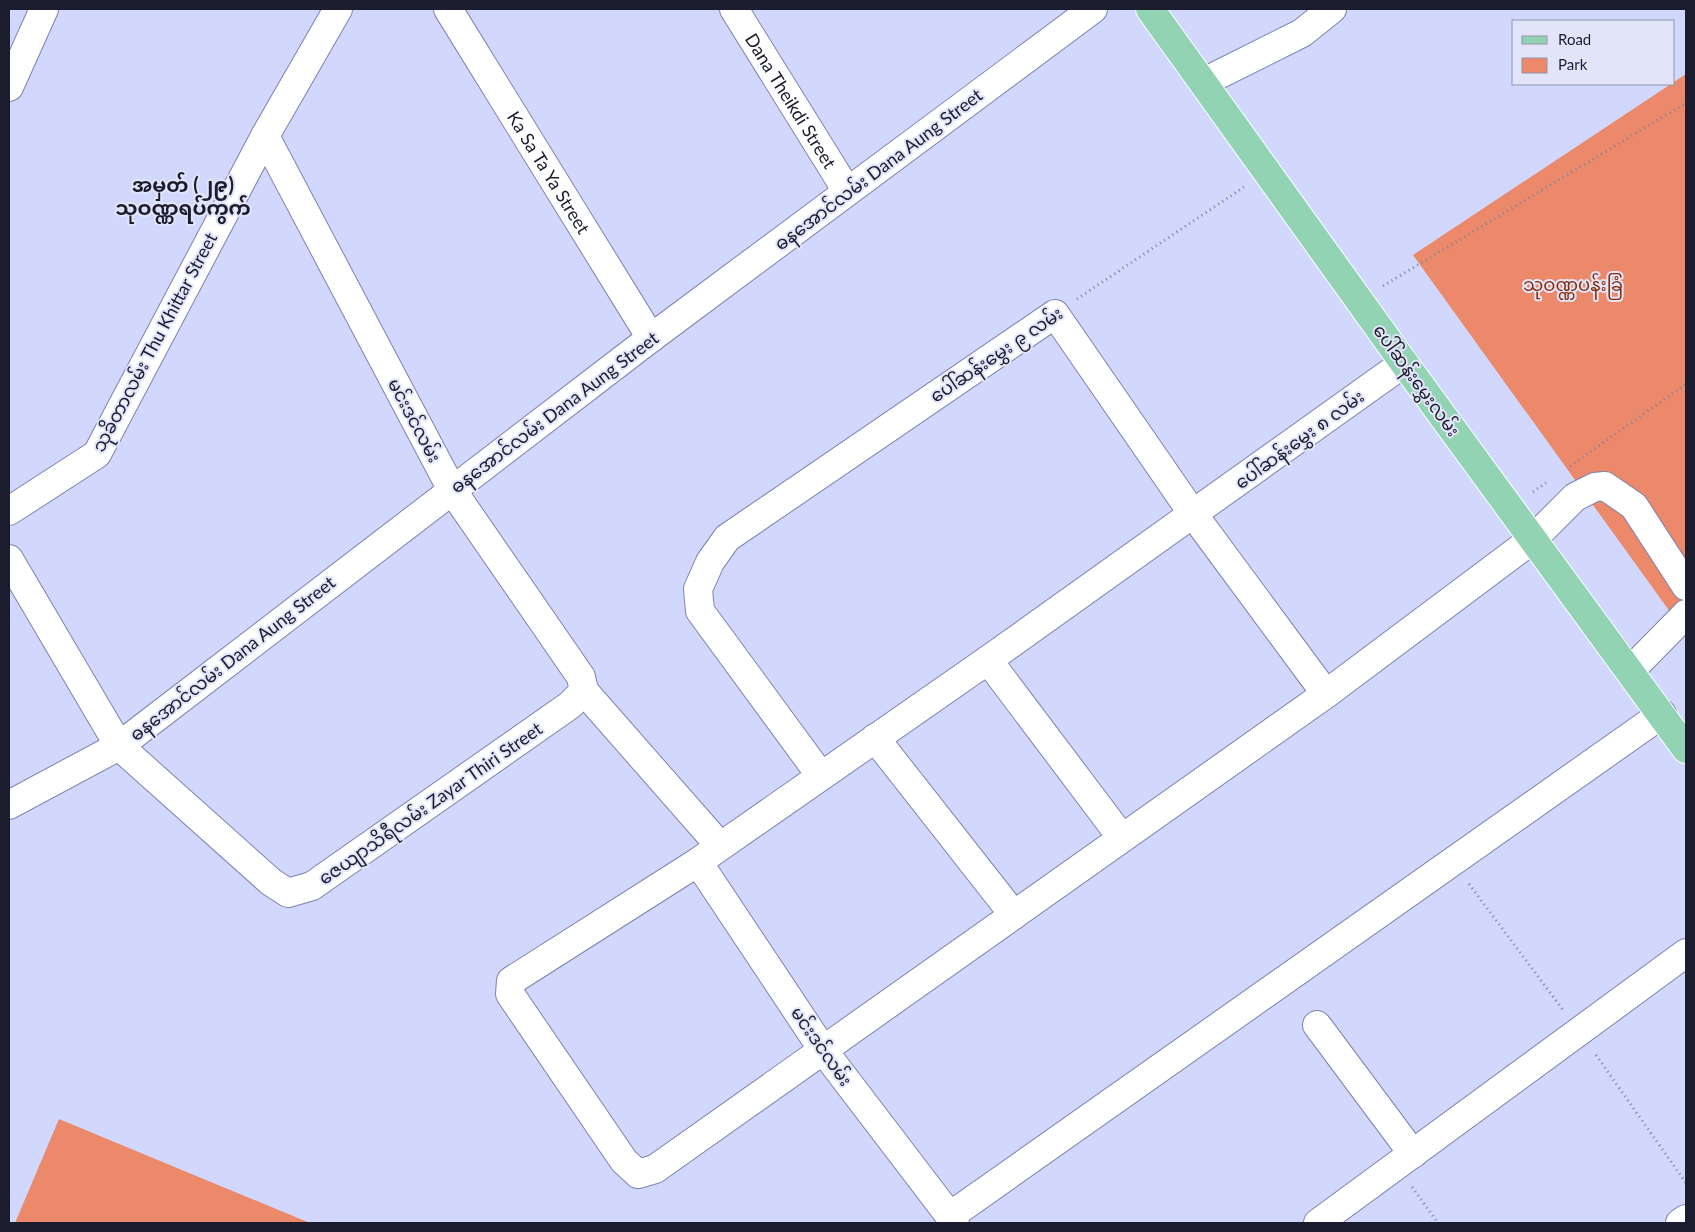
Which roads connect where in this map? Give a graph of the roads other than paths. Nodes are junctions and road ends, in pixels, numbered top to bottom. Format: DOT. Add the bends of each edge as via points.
graph roads {
  1 [pos="44,9"];
  2 [pos="338,9"];
  3 [pos="448,9"];
  4 [pos="734,9"];
  5 [pos="1093,9"];
  6 [pos="1150,9"];
  7 [pos="1332,9"];
  8 [pos="1204,82"];
  9 [pos="9,87"];
  10 [pos="265,136"];
  11 [pos="847,192"];
  12 [pos="651,338"];
  13 [pos="1404,364"];
  14 [pos="452,490"];
  15 [pos="9,511"];
  16 [pos="1193,514"];
  17 [pos="1533,539"];
  18 [pos="9,559"];
  19 [pos="1686,586"];
  20 [pos="1686,614"];
  21 [pos="988,660"];
  22 [pos="1630,671"];
  23 [pos="584,691"];
  24 [pos="1326,694"];
  25 [pos="1662,714"];
  26 [pos="875,738"];
  27 [pos="119,746"];
  28 [pos="1686,749"];
  29 [pos="821,776"];
  30 [pos="9,805"];
  31 [pos="1122,838"];
  32 [pos="720,846"];
  33 [pos="698,862"];
  34 [pos="1014,915"];
  35 [pos="1686,954"];
  36 [pos="1317,1025"];
  37 [pos="823,1050"];
  38 [pos="1405,1160"];
  39 [pos="1686,1218"];
  40 [pos="952,1220"];
  41 [pos="1318,1223"];
  42 [pos="1680,1223"];
  1 -- 9 [label="street"];
  2 -- 10 [label="street, သုခိတာလမ်း Thu Khittar Street"];
  3 -- 12 [label="street, Ka Sa Ta Ya Street"];
  4 -- 11 [label="street, Dana Theikdi Street"];
  5 -- 11 [label="street, ဓနအောင်လမ်း Dana Aung Street"];
  6 -- 8 [label="main road, ပေါ်ဆန်းမွှေးလမ်း"];
  7 -- 8 [label="street" via="1302,32"];
  8 -- 13 [label="main road, ပေါ်ဆန်းမွှေးလမ်း"];
  10 -- 14 [label="street, မင်းဒင်လမ်း"];
  10 -- 15 [label="street, သုခိတာလမ်း Thu Khittar Street" via="97,454"];
  11 -- 12 [label="street, ဓနအောင်လမ်း Dana Aung Street"];
  12 -- 14 [label="street, ဓနအောင်လမ်း Dana Aung Street"];
  13 -- 16 [label="street, ပေါ်ဆန်းမွှေး ၈ လမ်း"];
  13 -- 17 [label="main road, ပေါ်ဆန်းမွှေးလမ်း"];
  14 -- 23 [label="street, မင်းဒင်လမ်း" via="582,678"];
  14 -- 27 [label="street, ဓနအောင်လမ်း Dana Aung Street"];
  16 -- 21 [label="street, ပေါ်ဆန်းမွှေး ၈ လမ်း"];
  16 -- 24 [label="street"];
  16 -- 29 [label="street, ပေါ်ဆန်းမွှေး ၉ လမ်း" via="1055,314 727,538 710,562 698,589 700,612"];
  17 -- 19 [label="street" via="1575,497 1595,487 1605,486 1634,506"];
  17 -- 22 [label="main road, ပေါ်ဆန်းမွှေးလမ်း"];
  17 -- 24 [label="street"];
  18 -- 27 [label="street, ဇေယျာသိရီလမ်း Zayar Thiri Street"];
  20 -- 22 [label="street"];
  21 -- 26 [label="street, ပေါ်ဆန်းမွှေး ၈ လမ်း"];
  21 -- 31 [label="street"];
  22 -- 25 [label="main road, ပေါ်ဆန်းမွှေးလမ်း"];
  23 -- 27 [label="street, ဇေယျာသိရီလမ်း Zayar Thiri Street" via="570,705 312,886 288,893 271,882"];
  23 -- 32 [label="street"];
  24 -- 31 [label="street"];
  25 -- 28 [label="main road, ပေါ်ဆန်းမွှေးလမ်း"];
  25 -- 40 [label="street"];
  26 -- 29 [label="street, ပေါ်ဆန်းမွှေး ၈ လမ်း"];
  26 -- 34 [label="street"];
  27 -- 30 [label="street, ဓနအောင်လမ်း Dana Aung Street"];
  29 -- 32 [label="street, ပေါ်ဆန်းမွှေး ၈ လမ်း"];
  31 -- 34 [label="street"];
  32 -- 33 [label="street, ပေါ်ဆန်းမွှေး ၈ လမ်း"];
  33 -- 37 [label="street, မင်းဒင်လမ်း"];
  33 -- 37 [label="street, ပေါ်ဆန်းမွှေး ၈ လမ်း" via="526,970 511,981 510,994 624,1161 638,1174 655,1169"];
  34 -- 37 [label="street"];
  35 -- 38 [label="street"];
  36 -- 38 [label="street"];
  37 -- 40 [label="street, မင်းဒင်လမ်း"];
  38 -- 41 [label="street"];
  39 -- 42 [label="street"];
}
